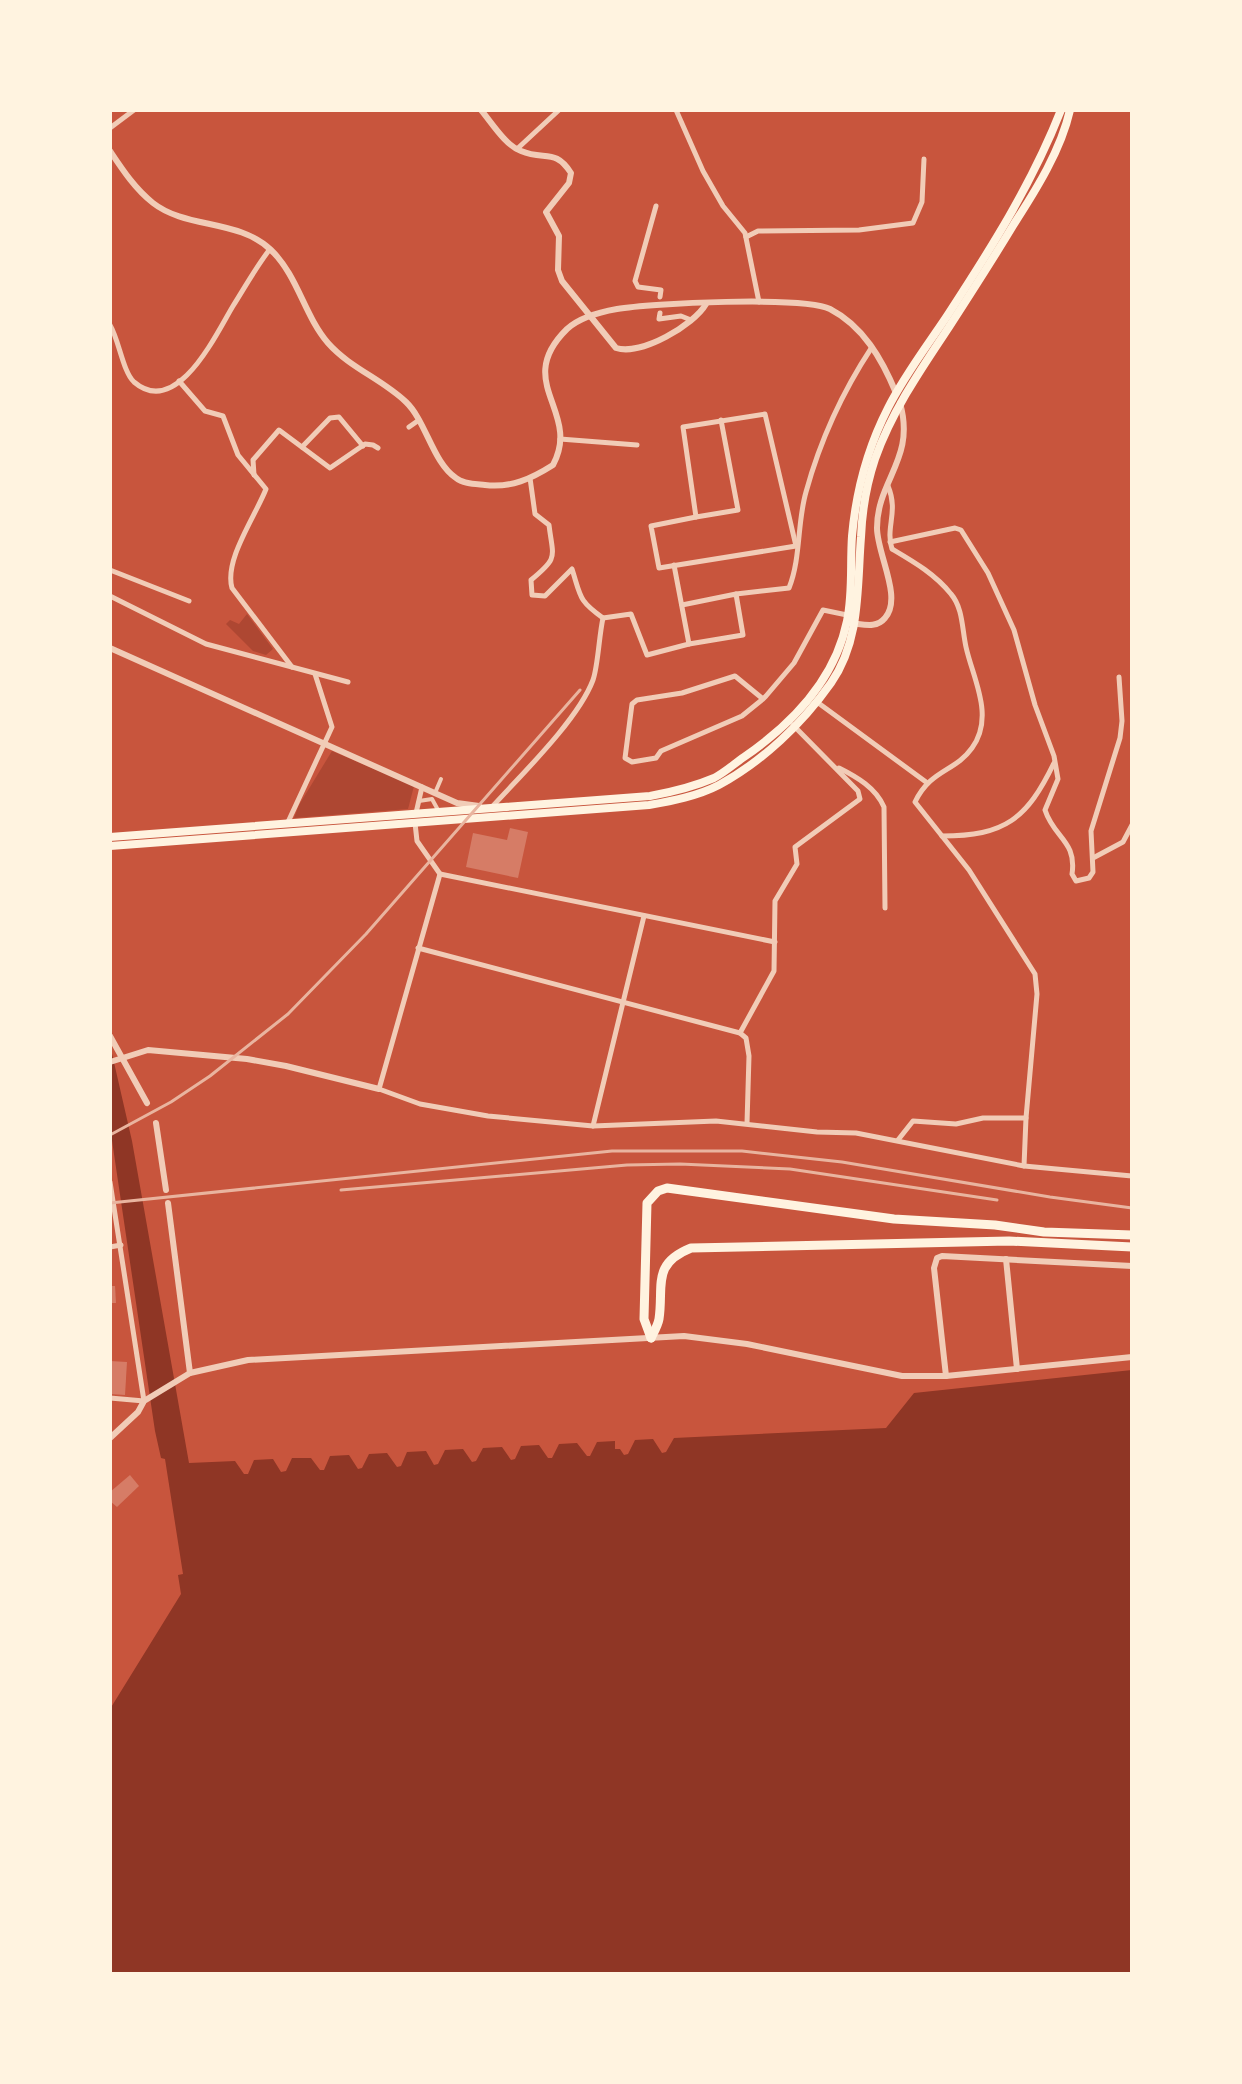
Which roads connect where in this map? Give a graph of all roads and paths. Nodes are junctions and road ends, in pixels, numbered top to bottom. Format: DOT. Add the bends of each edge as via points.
graph roads {
  1 [pos="134,110"];
  2 [pos="481,110"];
  3 [pos="559,110"];
  4 [pos="676,110"];
  5 [pos="1061,110"];
  6 [pos="1070,110"];
  7 [pos="110,128"];
  8 [pos="517,149"];
  9 [pos="110,151"];
  10 [pos="924,159"];
  11 [pos="656,206"];
  12 [pos="746,237"];
  13 [pos="270,249"];
  14 [pos="660,297"];
  15 [pos="759,302"];
  16 [pos="706,304"];
  17 [pos="660,313"];
  18 [pos="591,315"];
  19 [pos="691,320"];
  20 [pos="110,325"];
  21 [pos="872,347"];
  22 [pos="179,381"];
  23 [pos="419,420"];
  24 [pos="721,420"];
  25 [pos="409,427"];
  26 [pos="560,439"];
  27 [pos="637,445"];
  28 [pos="363,446"];
  29 [pos="302,447"];
  30 [pos="378,448"];
  31 [pos="254,476"];
  32 [pos="530,478"];
  33 [pos="888,486"];
  34 [pos="696,517"];
  35 [pos="890,542"];
  36 [pos="796,546"];
  37 [pos="674,565"];
  38 [pos="110,570"];
  39 [pos="736,594"];
  40 [pos="110,596"];
  41 [pos="189,601"];
  42 [pos="682,605"];
  43 [pos="603,618"];
  44 [pos="850,620"];
  45 [pos="689,644"];
  46 [pos="110,648"];
  47 [pos="292,667"];
  48 [pos="315,674"];
  49 [pos="1119,677"];
  50 [pos="348,682"];
  51 [pos="763,699"];
  52 [pos="814,699"];
  53 [pos="792,724"];
  54 [pos="325,742"];
  55 [pos="1055,762"];
  56 [pos="835,766"];
  57 [pos="441,779"];
  58 [pos="926,782"];
  59 [pos="422,787"];
  60 [pos="432,799"];
  61 [pos="419,801"];
  62 [pos="491,808"];
  63 [pos="415,817"];
  64 [pos="287,823"];
  65 [pos="1132,825"];
  66 [pos="448,827"];
  67 [pos="942,836"];
  68 [pos="110,837"];
  69 [pos="110,846"];
  70 [pos="1093,858"];
  71 [pos="440,874"];
  72 [pos="885,908"];
  73 [pos="644,916"];
  74 [pos="775,942"];
  75 [pos="418,948"];
  76 [pos="624,1002"];
  77 [pos="740,1033"];
  78 [pos="110,1036"];
  79 [pos="123,1058"];
  80 [pos="112,1061"];
  81 [pos="379,1089"];
  82 [pos="147,1103"];
  83 [pos="1026,1118"];
  84 [pos="156,1123"];
  85 [pos="747,1123"];
  86 [pos="593,1126"];
  87 [pos="898,1140"];
  88 [pos="1024,1166"];
  89 [pos="1132,1176"];
  90 [pos="110,1182"];
  91 [pos="166,1190"];
  92 [pos="168,1203"];
  93 [pos="1132,1235"];
  94 [pos="121,1245"];
  95 [pos="110,1247"];
  96 [pos="1132,1247"];
  97 [pos="1006,1259"];
  98 [pos="1132,1266"];
  99 [pos="651,1338"];
  100 [pos="1132,1357"];
  101 [pos="1017,1369"];
  102 [pos="190,1373"];
  103 [pos="946,1376"];
  104 [pos="110,1398"];
  105 [pos="144,1401"];
  106 [pos="110,1438"];
  1 -- 7 [label="street"];
  2 -- 8 [label="street"];
  3 -- 8 [label="street"];
  4 -- 12 [label="street" via="703,171"];
  5 -- 44 [label="main road" via="1019,199 888,407 857,500"];
  6 -- 44 [label="main road" via="1052,159 1027,204 895,411 875,460 866,501"];
  8 -- 18 [label="street" via="556,156 571,173 546,212 559,236 562,281"];
  9 -- 13 [label="street" via="154,204 253,238"];
  10 -- 12 [label="street" via="922,202 913,223 859,230 758,231"];
  11 -- 14 [label="street" via="635,281 638,287 661,290"];
  12 -- 15 [label="street"];
  13 -- 22 [label="street" via="208,349"];
  13 -- 23 [label="street" via="291,275 327,342 406,402"];
  15 -- 16 [label="street"];
  15 -- 21 [label="street" via="826,307 850,320"];
  16 -- 18 [label="street" via="622,308"];
  16 -- 19 [label="street"];
  17 -- 19 [label="street" via="659,319"];
  18 -- 19 [label="street" via="608,341 626,352"];
  18 -- 26 [label="street" via="568,328 543,368"];
  20 -- 22 [label="street" via="135,383 163,391"];
  21 -- 33 [label="street" via="902,408 904,449"];
  21 -- 36 [label="street" via="826,434 805,493"];
  22 -- 31 [label="street" via="205,411 223,416 238,455"];
  23 -- 25 [label="street"];
  23 -- 32 [label="street" via="457,479 502,487"];
  24 -- 34 [label="street" via="683,427"];
  24 -- 34 [label="street" via="738,510"];
  24 -- 36 [label="street" via="765,414"];
  26 -- 27 [label="street"];
  26 -- 32 [label="street" via="553,465"];
  28 -- 29 [label="street" via="330,468"];
  28 -- 29 [label="street" via="339,417 330,418"];
  28 -- 30 [label="street"];
  29 -- 31 [label="street" via="279,430 253,460"];
  31 -- 47 [label="street" via="266,489 229,578"];
  32 -- 43 [label="street" via="535,514 549,525 554,557 531,580 532,595 545,596 572,569 579,597"];
  33 -- 35 [label="street" via="895,501"];
  33 -- 44 [label="street" via="877,529 892,603 885,618 874,625"];
  34 -- 37 [label="street" via="651,526 659,568"];
  35 -- 55 [label="street" via="961,530 1014,630"];
  35 -- 58 [label="street" via="892,549 923,567 952,595 979,685 981,728 972,748"];
  36 -- 37 [label="street"];
  36 -- 39 [label="street" via="796,571 789,588"];
  37 -- 42 [label="street"];
  38 -- 41 [label="street"];
  39 -- 42 [label="street"];
  39 -- 45 [label="street" via="743,635"];
  40 -- 47 [label="street" via="206,644"];
  42 -- 45 [label="street"];
  43 -- 45 [label="street" via="631,614 647,655"];
  43 -- 62 [label="street" via="595,677 585,695"];
  44 -- 51 [label="street" via="823,610 794,663"];
  44 -- 52 [label="main road"];
  46 -- 54 [label="street"];
  47 -- 48 [label="street"];
  48 -- 50 [label="street"];
  48 -- 54 [label="street" via="332,727"];
  49 -- 70 [label="street" via="1120,738 1091,831"];
  51 -- 51 [label="street" via="742,716 661,751 656,758 625,758 632,704 637,700 735,676"];
  52 -- 53 [label="main road"];
  52 -- 58 [label="street"];
  53 -- 56 [label="street"];
  53 -- 62 [label="main road" via="715,777 681,790"];
  53 -- 63 [label="main road" via="718,785 682,799"];
  54 -- 59 [label="street"];
  54 -- 64 [label="street"];
  55 -- 67 [label="street" via="1035,799 1009,824 971,836"];
  55 -- 70 [label="street" via="1058,779 1045,810 1049,823 1071,846 1076,881 1089,878"];
  56 -- 72 [label="street" via="880,797 884,807"];
  56 -- 74 [label="street" via="860,799 795,847 797,864 775,901"];
  57 -- 60 [label="street"];
  58 -- 67 [label="street" via="915,802"];
  59 -- 62 [label="street" via="457,803"];
  59 -- 63 [label="street"];
  60 -- 61 [label="street"];
  60 -- 66 [label="street"];
  62 -- 63 [label="main road"];
  63 -- 64 [label="main road"];
  63 -- 69 [label="main road"];
  63 -- 71 [label="street" via="417,841"];
  64 -- 68 [label="main road"];
  65 -- 70 [label="street" via="1123,842"];
  67 -- 83 [label="street" via="1035,974"];
  71 -- 73 [label="street"];
  71 -- 75 [label="street"];
  73 -- 74 [label="street"];
  73 -- 76 [label="street"];
  74 -- 77 [label="street" via="774,971"];
  75 -- 76 [label="street"];
  75 -- 81 [label="street"];
  76 -- 77 [label="street"];
  76 -- 86 [label="street"];
  77 -- 85 [label="street" via="749,1056"];
  78 -- 79 [label="street"];
  79 -- 80 [label="street"];
  79 -- 81 [label="street" via="148,1050 247,1059"];
  79 -- 82 [label="street"];
  81 -- 86 [label="street" via="439,1108"];
  83 -- 87 [label="street" via="956,1124 913,1121"];
  83 -- 88 [label="street"];
  84 -- 91 [label="street"];
  85 -- 86 [label="street"];
  85 -- 87 [label="street"];
  87 -- 88 [label="street"];
  88 -- 89 [label="street"];
  90 -- 94 [label="street"];
  92 -- 102 [label="street"];
  93 -- 99 [label="highway" via="894,1219 676,1188 658,1191 647,1203 646,1219 644,1319"];
  94 -- 95 [label="street"];
  94 -- 105 [label="street"];
  96 -- 99 [label="highway" via="1009,1241 691,1248 674,1256 663,1271 659,1320"];
  97 -- 98 [label="street"];
  97 -- 101 [label="street"];
  97 -- 103 [label="street" via="942,1256 934,1262"];
  99 -- 102 [label="street" via="248,1360"];
  99 -- 103 [label="street" via="715,1339 881,1374"];
  100 -- 101 [label="street"];
  101 -- 103 [label="street"];
  102 -- 105 [label="street"];
  104 -- 105 [label="street"];
  105 -- 106 [label="street"];
}
